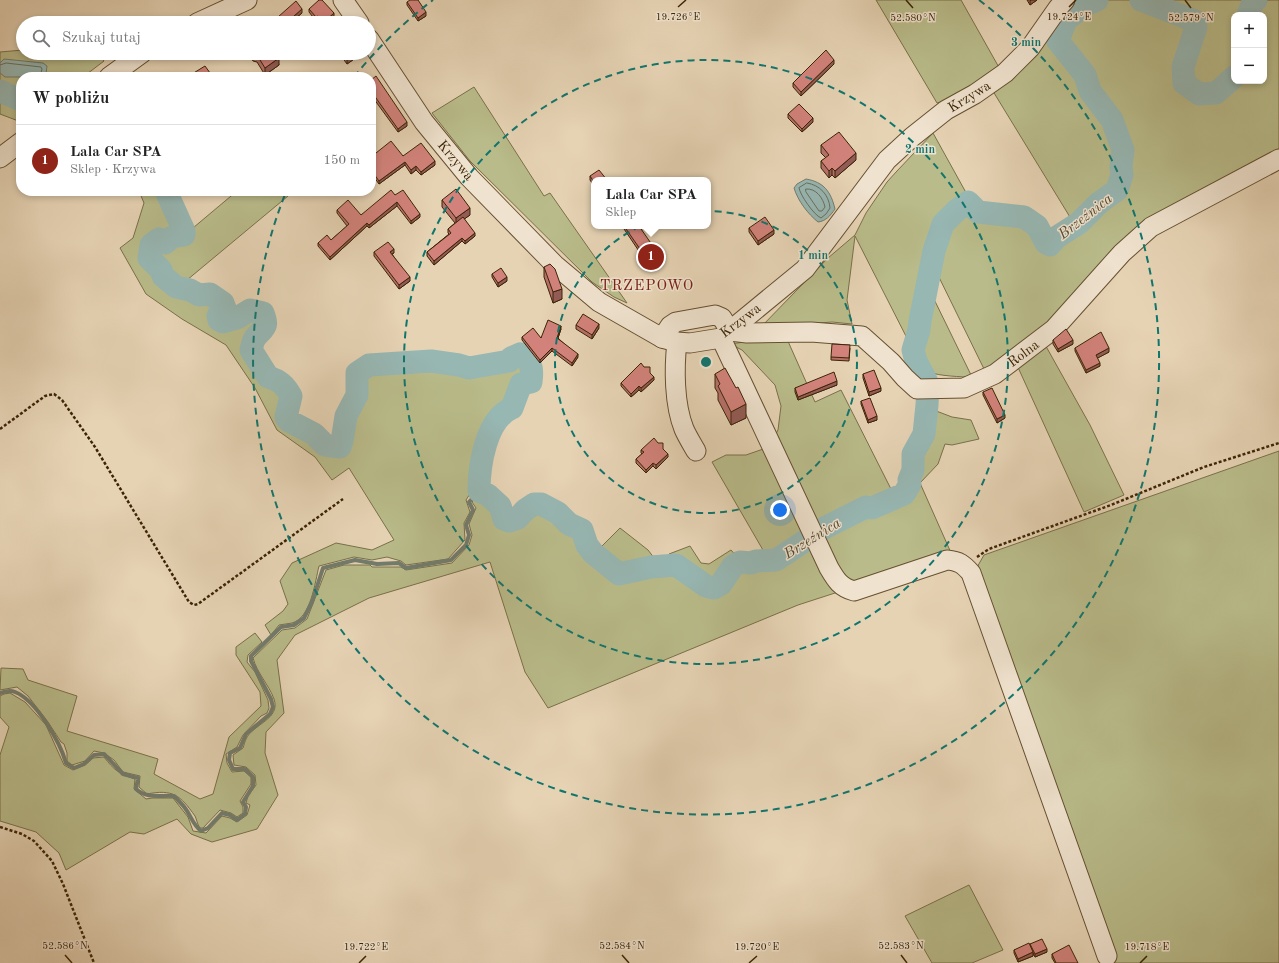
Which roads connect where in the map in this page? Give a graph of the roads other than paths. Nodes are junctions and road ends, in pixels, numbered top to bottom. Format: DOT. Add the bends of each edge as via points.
graph roads {
  1 [pos="248,0"];
  2 [pos="343,0"];
  3 [pos="1065,0"];
  4 [pos="213,16"];
  5 [pos="353,16"];
  6 [pos="376,50"];
  7 [pos="132,60"];
  8 [pos="116,72"];
  9 [pos="16,146"];
  10 [pos="0,158"];
  11 [pos="1279,159"];
  12 [pos="726,334"];
  13 [pos="670,340"];
  14 [pos="696,451"];
  15 [pos="1107,956"];
  1 -- 4 [label="street"];
  2 -- 5 [label="street"];
  3 -- 12 [label="street, Krzywa" via="1030,48 1005,72 975,94 946,110 887,160 805,268"];
  6 -- 13 [label="street, Krzywa" via="424,122 469,177 550,260 599,302"];
  7 -- 8 [label="street"];
  9 -- 10 [label="street"];
  11 -- 12 [label="street, Rolna" via="1152,226 1122,253 1054,329 995,374 964,388 917,389 862,336 811,332"];
  12 -- 13 [label="street" via="722,318 715,315 676,322 670,326"];
  12 -- 15 [label="street" via="837,582 845,589 854,591 947,560 957,561 971,573"];
  13 -- 14 [label="street" via="675,356 679,415"];
}
